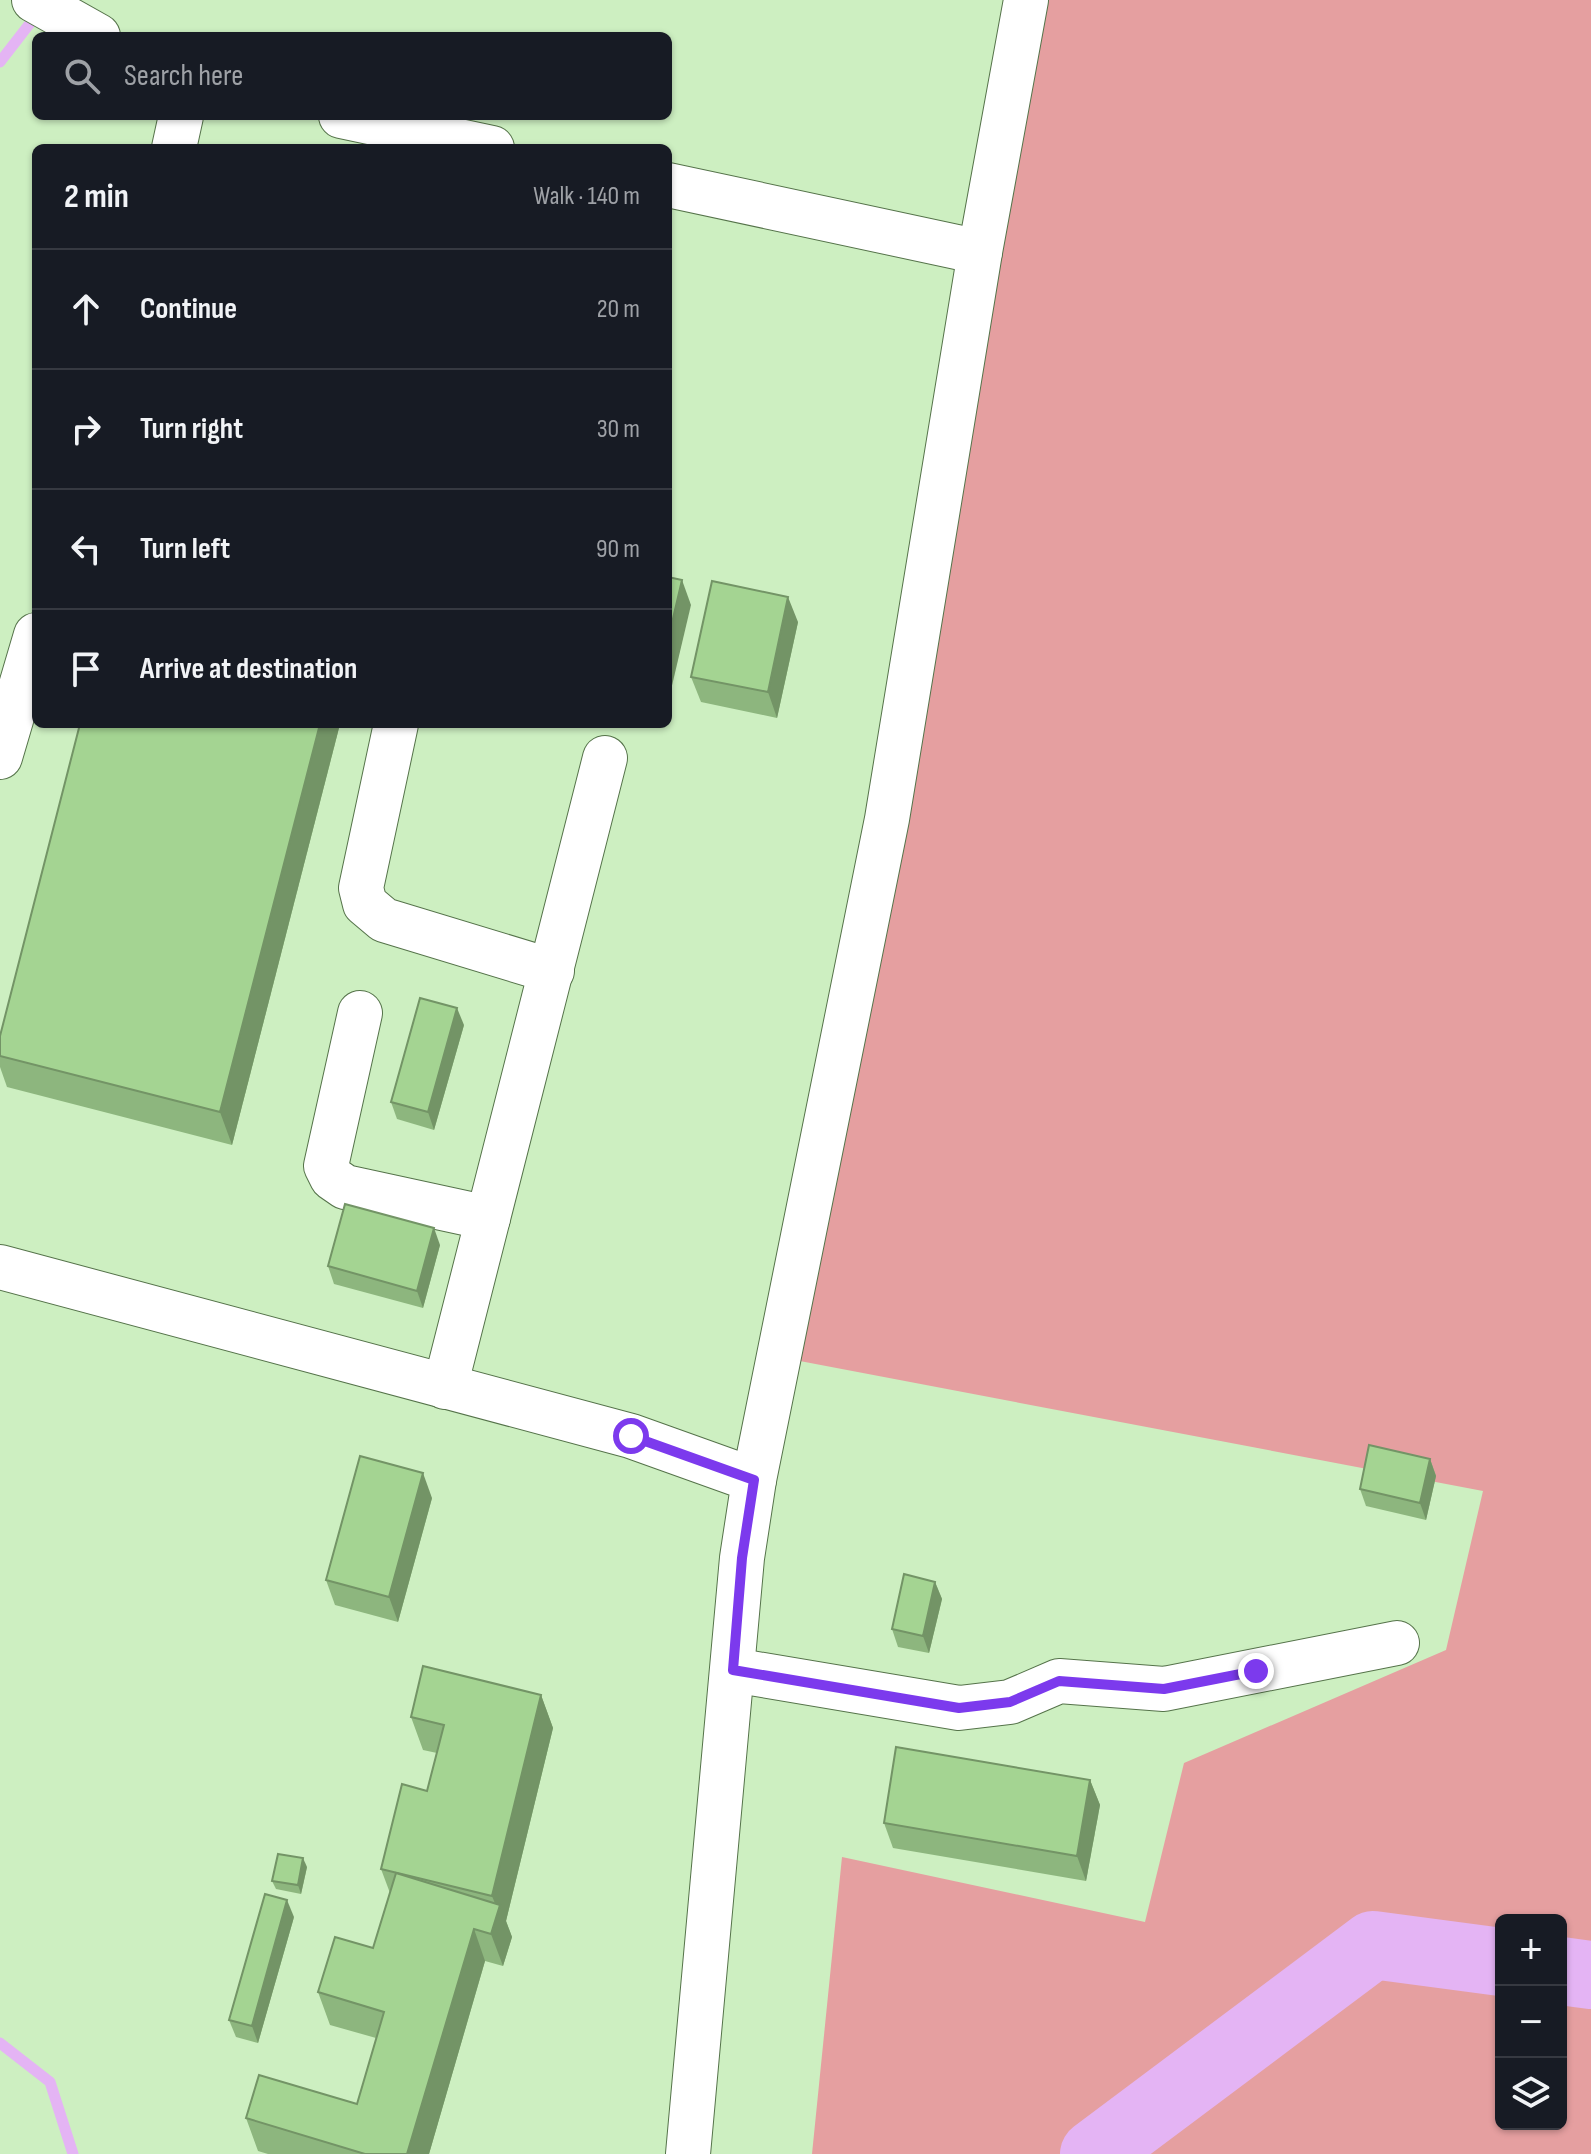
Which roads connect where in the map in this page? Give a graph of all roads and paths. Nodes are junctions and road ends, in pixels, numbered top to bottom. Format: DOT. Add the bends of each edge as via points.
graph roads {
  1 [pos="34,0"];
  2 [pos="1026,0"];
  3 [pos="91,32"];
  4 [pos="180,120"];
  5 [pos="360,120"];
  6 [pos="175,144"];
  7 [pos="473,144"];
  8 [pos="672,186"];
  9 [pos="980,252"];
  10 [pos="32,649"];
  11 [pos="395,728"];
  12 [pos="0,757"];
  13 [pos="605,758"];
  14 [pos="552,971"];
  15 [pos="360,1013"];
  16 [pos="488,1218"];
  17 [pos="0,1267"];
  18 [pos="445,1387"];
  19 [pos="754,1480"];
  20 [pos="1397,1643"];
  21 [pos="733,1670"];
  22 [pos="688,2154"];
  1 -- 3 [label="street"];
  2 -- 9 [label="street"];
  4 -- 6 [label="street"];
  5 -- 7 [label="street"];
  8 -- 9 [label="street"];
  9 -- 19 [label="street" via="887,819"];
  10 -- 12 [label="street"];
  11 -- 14 [label="street" via="361,888 365,904 384,920"];
  13 -- 14 [label="street"];
  14 -- 16 [label="street"];
  15 -- 16 [label="street" via="326,1166 332,1178 345,1187"];
  16 -- 18 [label="street"];
  17 -- 18 [label="street"];
  18 -- 19 [label="street" via="631,1436"];
  19 -- 21 [label="street"];
  20 -- 21 [label="street" via="1164,1689 1059,1681 1010,1702 959,1708"];
  21 -- 22 [label="street"];
}
